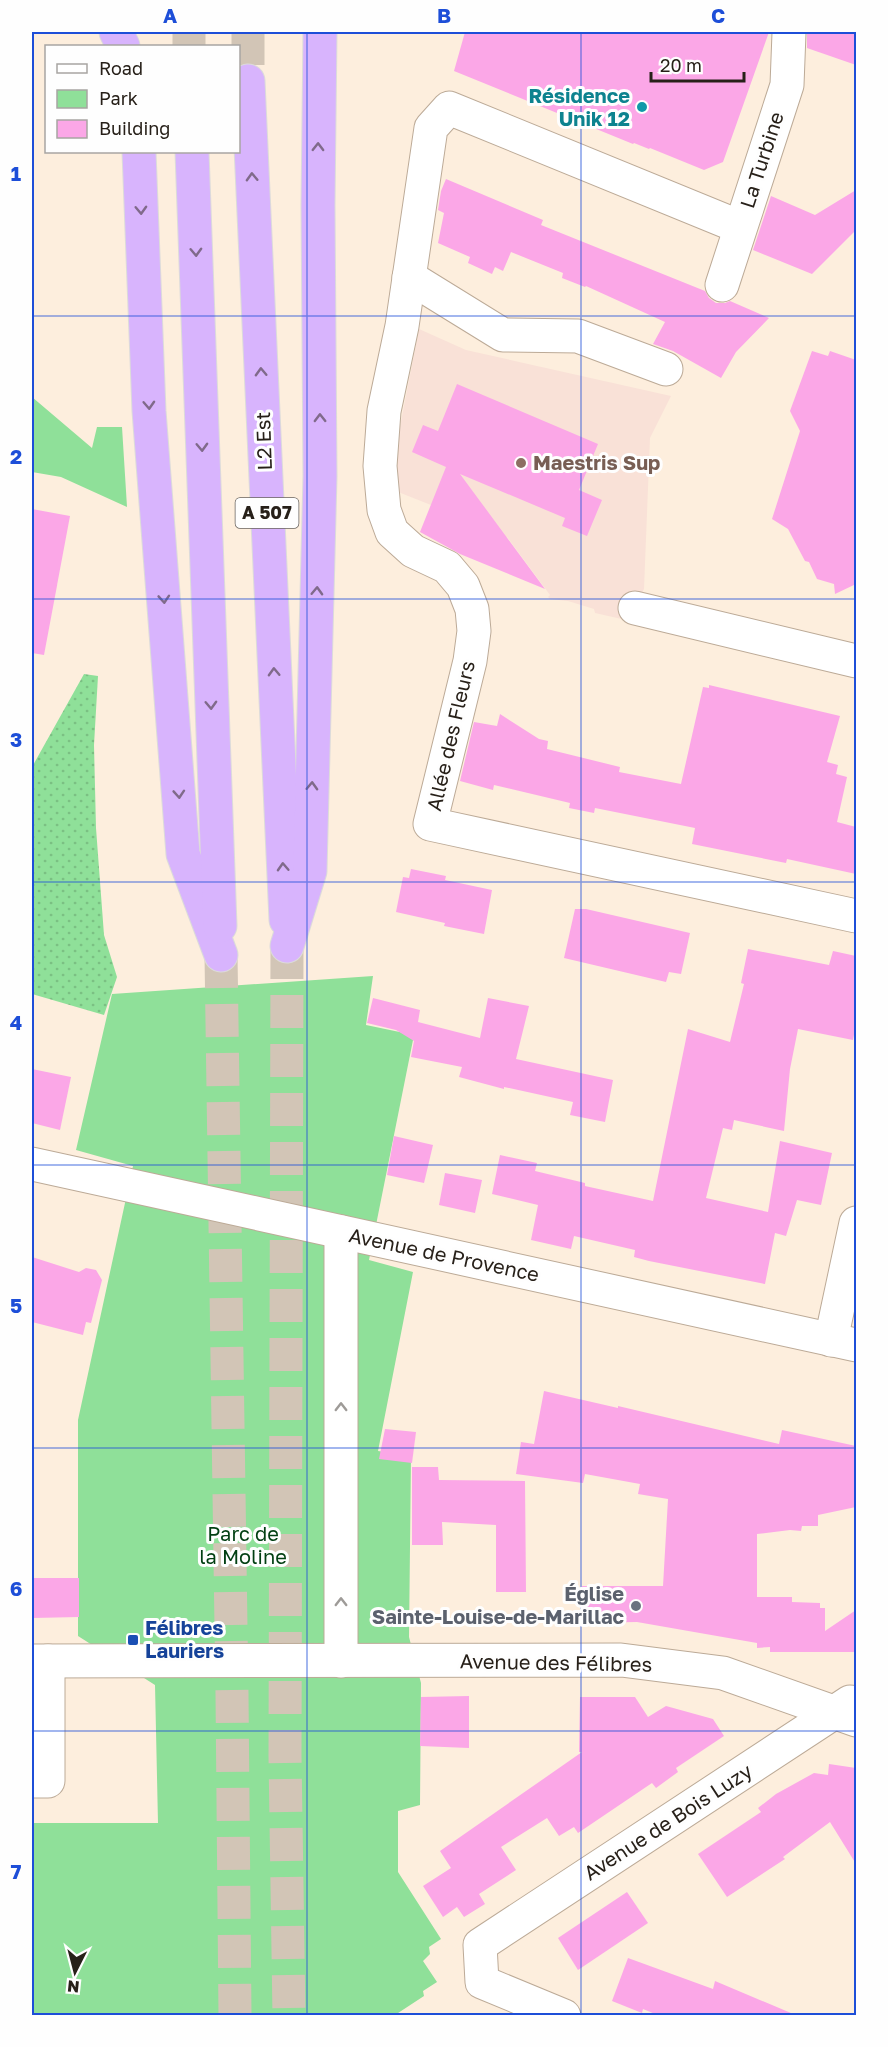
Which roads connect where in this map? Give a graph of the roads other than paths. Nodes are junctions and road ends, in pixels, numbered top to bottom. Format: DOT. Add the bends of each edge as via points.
graph roads {
  1 [pos="320,32"];
  2 [pos="789,32"];
  3 [pos="248,81"];
  4 [pos="751,120"];
  5 [pos="139,153"];
  6 [pos="192,153"];
  7 [pos="740,228"];
  8 [pos="409,278"];
  9 [pos="722,285"];
  10 [pos="666,369"];
  11 [pos="635,608"];
  12 [pos="856,661"];
  13 [pos="856,916"];
  14 [pos="32,1164"];
  15 [pos="856,1223"];
  16 [pos="342,1232"];
  17 [pos="844,1343"];
  18 [pos="40,1661"];
  19 [pos="341,1661"];
  20 [pos="850,1710"];
  21 [pos="32,1781"];
  22 [pos="564,2016"];
  1 -- 3 [label="highway, L2 Est / A 507" via="320,476 310,859 287,946"];
  2 -- 4 [label="street"];
  2 -- 7 [label="street, La Turbine" via="787,85"];
  5 -- 6 [label="highway" via="149,411 183,854 221,955"];
  7 -- 8 [label="street, Allée des Fleurs" via="449,108 431,128"];
  7 -- 9 [label="street, La Turbine"];
  8 -- 10 [label="street" via="503,335 579,336"];
  8 -- 13 [label="street, Allée des Fleurs" via="384,411 380,466 384,510 392,532 413,551 447,567 463,586 472,609 474,631 430,824"];
  11 -- 12 [label="street"];
  14 -- 16 [label="street, Avenue de Provence"];
  15 -- 17 [label="street"];
  16 -- 17 [label="street, Avenue de Provence"];
  19 -- 16 [label="street, one-way"];
  18 -- 19 [label="street, Avenue des Félibres"];
  18 -- 21 [label="street" via="48,1781"];
  19 -- 20 [label="street, Avenue des Félibres" via="621,1660 723,1672"];
  20 -- 22 [label="street, Avenue de Bois Luzy" via="480,1945 482,1982"];
}
